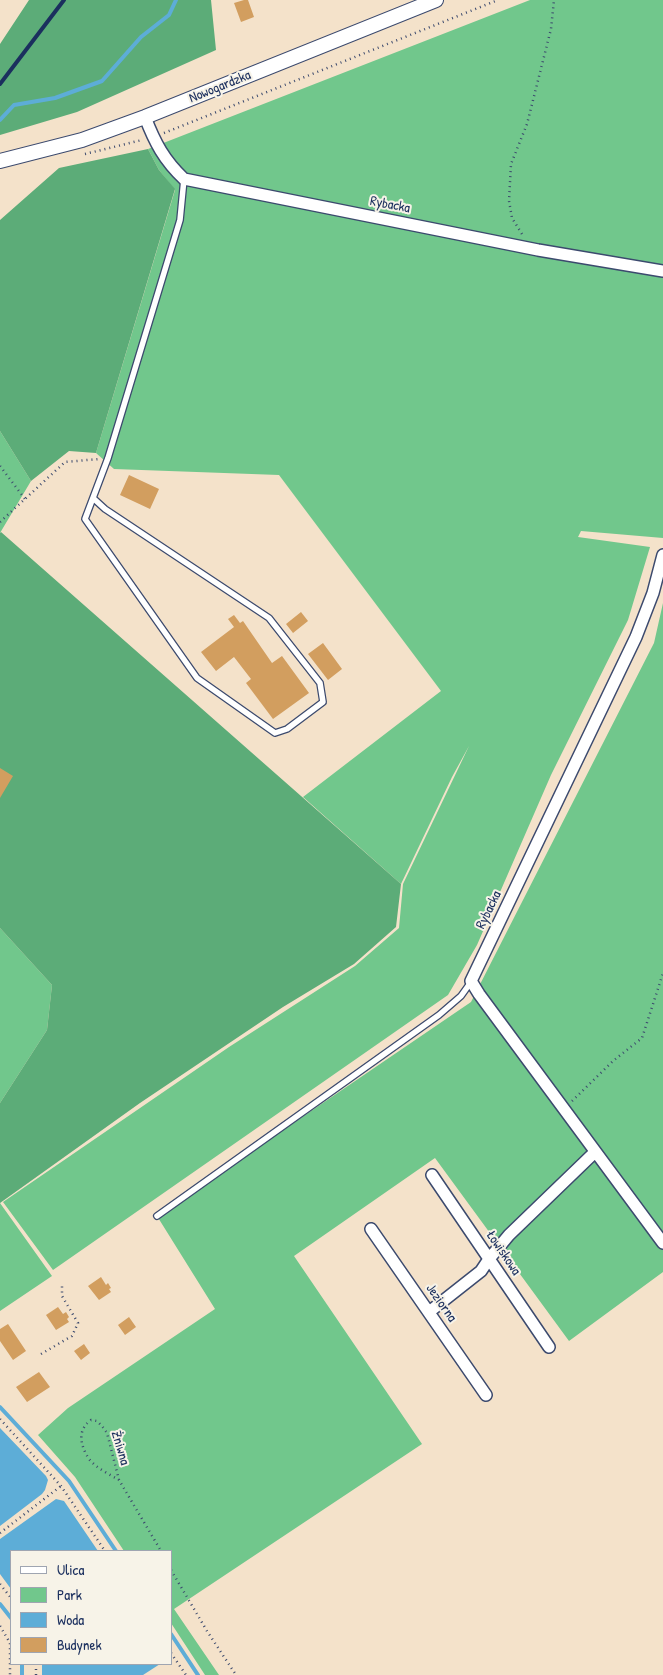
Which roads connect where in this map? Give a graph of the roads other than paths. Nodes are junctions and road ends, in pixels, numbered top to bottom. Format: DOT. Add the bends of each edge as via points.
graph roads {
  1 [pos="436,0"];
  2 [pos="146,118"];
  3 [pos="0,161"];
  4 [pos="184,179"];
  5 [pos="663,271"];
  6 [pos="93,498"];
  7 [pos="663,555"];
  8 [pos="471,982"];
  9 [pos="595,1152"];
  10 [pos="432,1175"];
  11 [pos="157,1216"];
  12 [pos="371,1229"];
  13 [pos="663,1244"];
  14 [pos="489,1259"];
  15 [pos="429,1312"];
  16 [pos="549,1347"];
  17 [pos="486,1395"];
  1 -- 2 [label="street, Nowogardzka"];
  2 -- 3 [label="street, Nowogardzka" via="82,140"];
  2 -- 4 [label="street" via="156,146"];
  4 -- 5 [label="street, Rybacka" via="538,250"];
  4 -- 6 [label="lane" via="180,220"];
  6 -- 6 [label="lane" via="85,519 197,678 276,733 287,729 323,702 320,683 269,618 104,509"];
  7 -- 8 [label="street, Rybacka" via="636,637"];
  8 -- 9 [label="street"];
  8 -- 11 [label="lane" via="461,996 439,1015"];
  9 -- 13 [label="street"];
  9 -- 14 [label="street" via="509,1235"];
  10 -- 14 [label="street, Łowiskowa"];
  12 -- 15 [label="street, Jeziorna"];
  14 -- 15 [label="street" via="481,1271"];
  14 -- 16 [label="street, Łowiskowa"];
  15 -- 17 [label="street, Jeziorna"];
}
